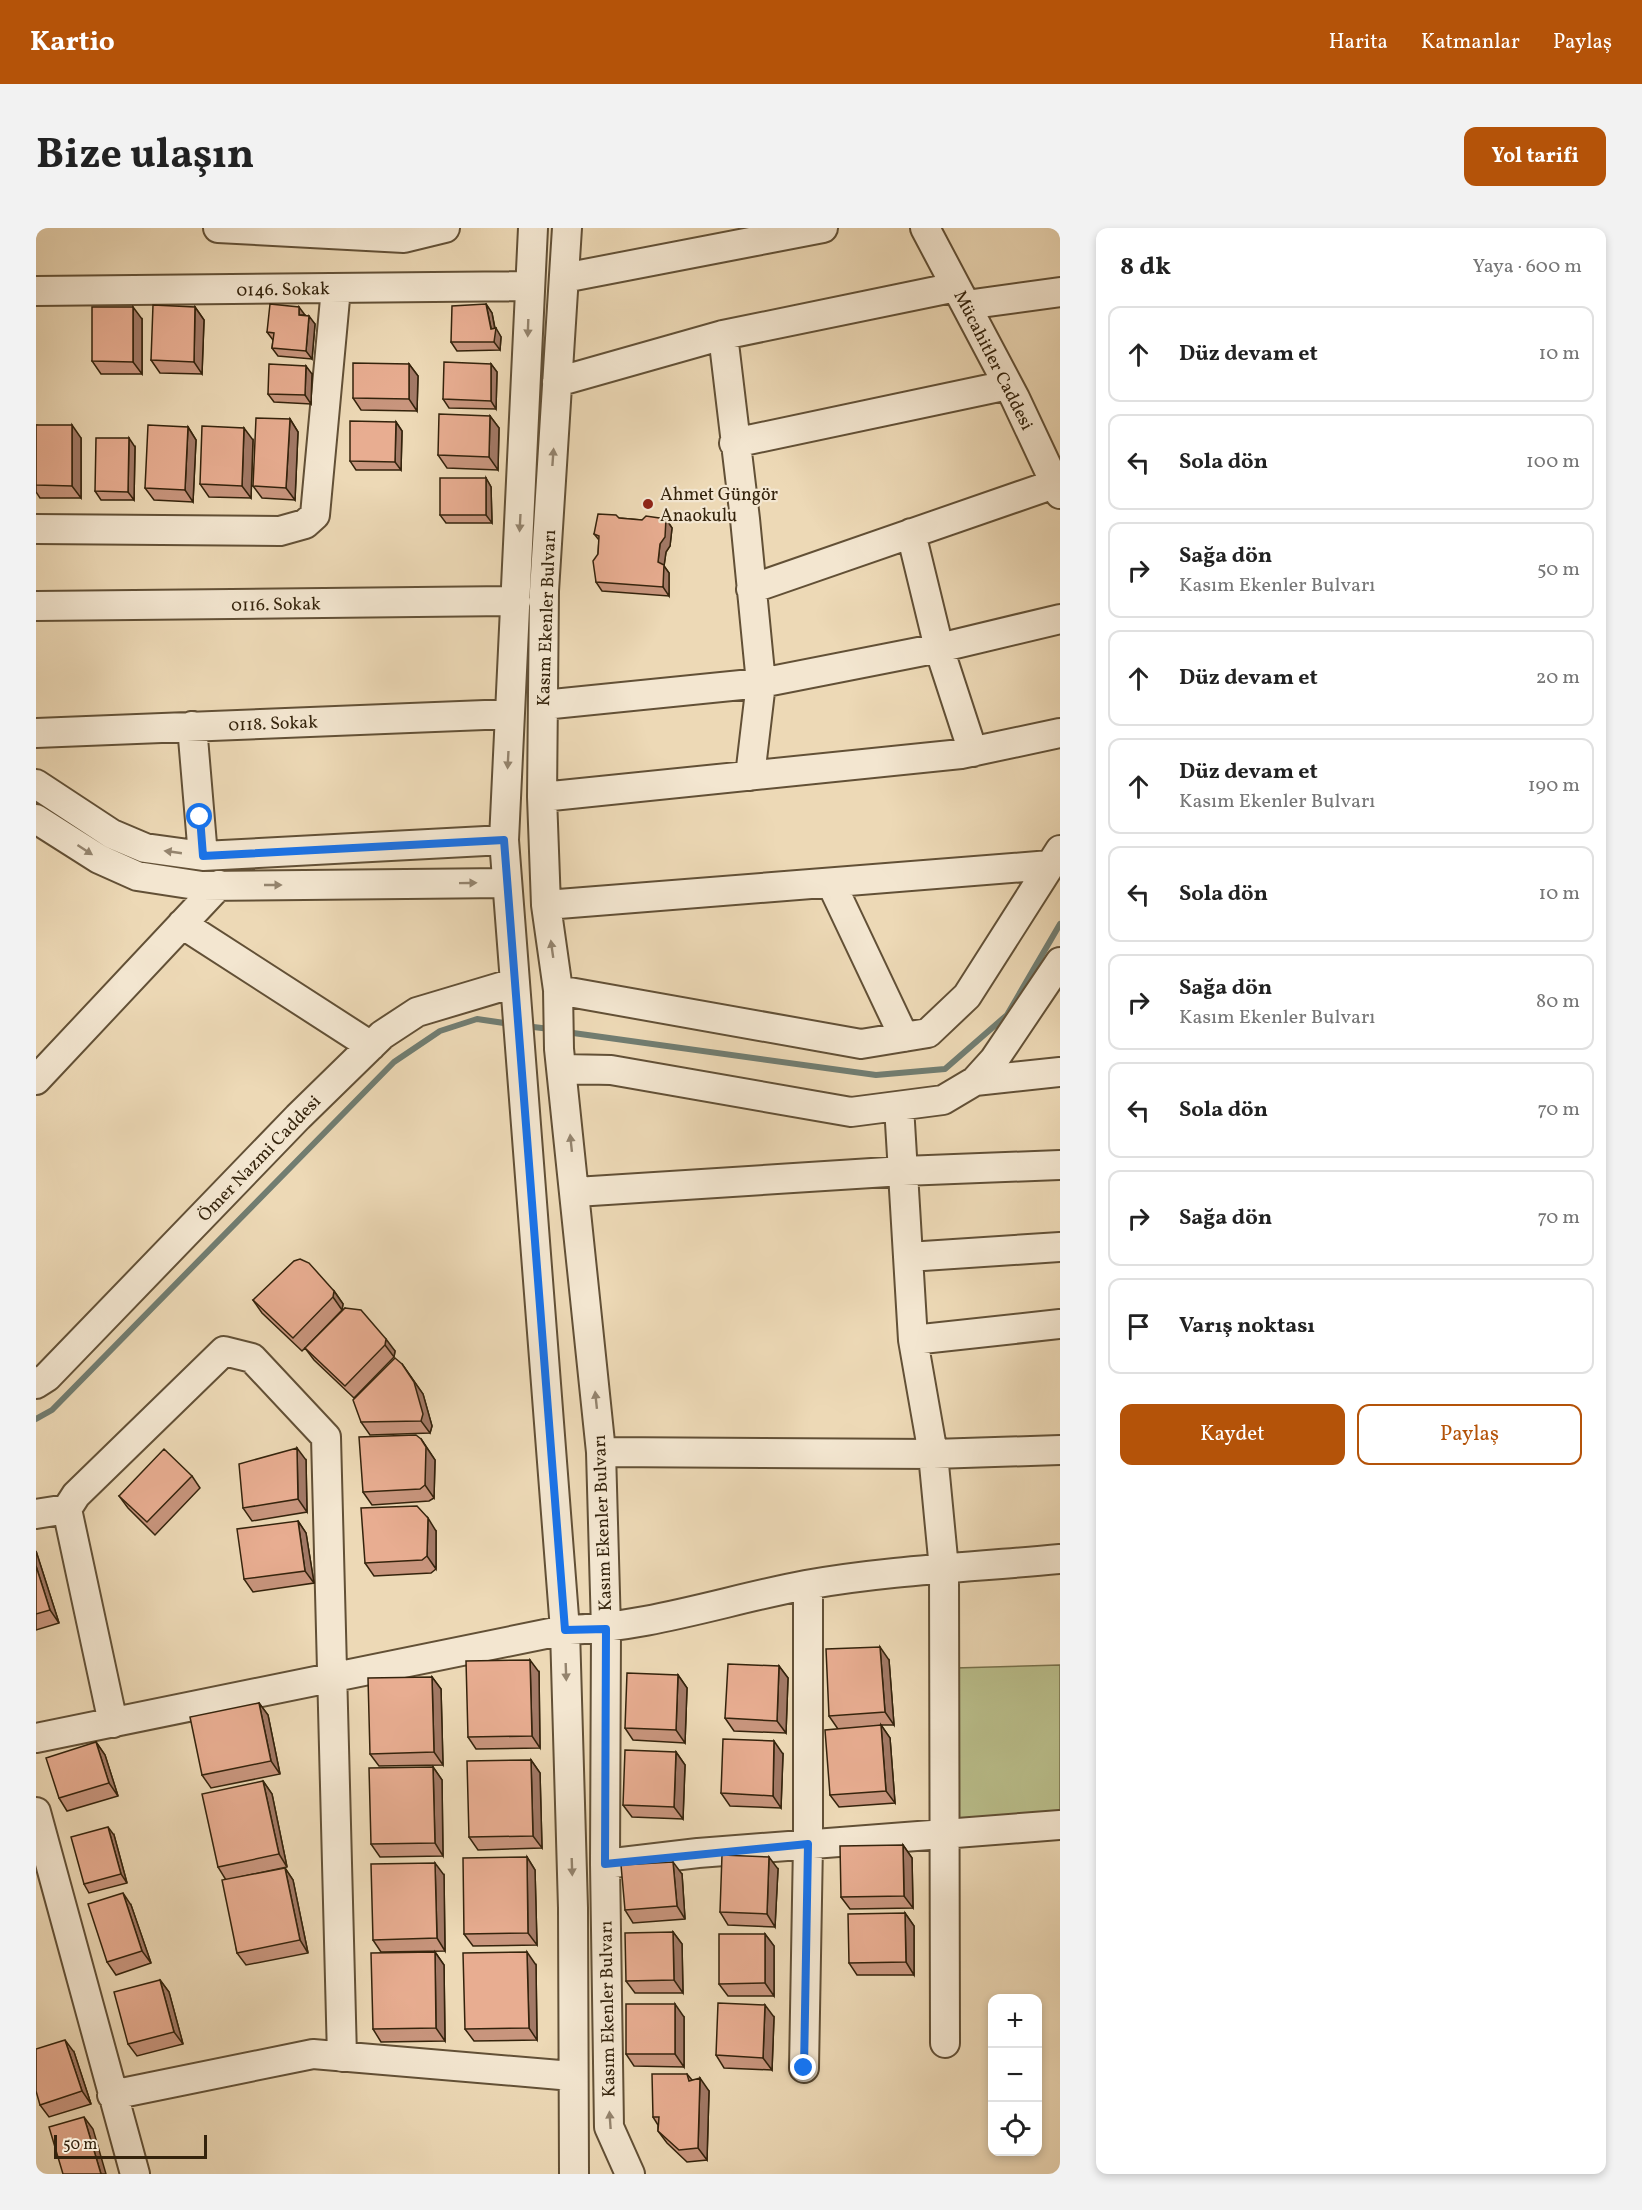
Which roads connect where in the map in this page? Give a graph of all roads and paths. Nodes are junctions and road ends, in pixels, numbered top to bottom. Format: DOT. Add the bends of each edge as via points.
graph roads {
  1 [pos="218,228"];
  2 [pos="445,228"];
  3 [pos="533,228"];
  4 [pos="567,228"];
  5 [pos="823,228"];
  6 [pos="925,228"];
  7 [pos="564,278"];
  8 [pos="530,286"];
  9 [pos="336,288"];
  10 [pos="36,291"];
  11 [pos="1060,292"];
  12 [pos="961,296"];
  13 [pos="723,335"];
  14 [pos="557,382"];
  15 [pos="1008,385"];
  16 [pos="734,443"];
  17 [pos="1058,487"];
  18 [pos="36,529"];
  19 [pos="911,533"];
  20 [pos="751,589"];
  21 [pos="516,602"];
  22 [pos="36,606"];
  23 [pos="1060,619"];
  24 [pos="939,648"];
  25 [pos="761,683"];
  26 [pos="543,705"];
  27 [pos="510,714"];
  28 [pos="192,726"];
  29 [pos="36,733"];
  30 [pos="1060,733"];
  31 [pos="973,752"];
  32 [pos="750,776"];
  33 [pos="36,784"];
  34 [pos="542,797"];
  35 [pos="36,819"];
  36 [pos="504,840"];
  37 [pos="203,856"];
  38 [pos="1055,858"];
  39 [pos="506,883"];
  40 [pos="831,883"];
  41 [pos="219,885"];
  42 [pos="546,905"];
  43 [pos="182,924"];
  44 [pos="1060,962"];
  45 [pos="515,988"];
  46 [pos="558,999"];
  47 [pos="904,1037"];
  48 [pos="370,1046"];
  49 [pos="561,1059"];
  50 [pos="1060,1072"];
  51 [pos="36,1080"];
  52 [pos="975,1082"];
  53 [pos="899,1106"];
  54 [pos="1060,1166"];
  55 [pos="903,1171"];
  56 [pos="576,1192"];
  57 [pos="1060,1247"];
  58 [pos="908,1257"];
  59 [pos="1060,1324"];
  60 [pos="913,1340"];
  61 [pos="36,1384"];
  62 [pos="1060,1450"];
  63 [pos="601,1452"];
  64 [pos="933,1454"];
  65 [pos="67,1509"];
  66 [pos="36,1514"];
  67 [pos="1060,1559"];
  68 [pos="944,1569"];
  69 [pos="808,1585"];
  70 [pos="606,1629"];
  71 [pos="565,1630"];
  72 [pos="332,1680"];
  73 [pos="112,1723"];
  74 [pos="36,1738"];
  75 [pos="36,1812"];
  76 [pos="1060,1825"];
  77 [pos="944,1834"];
  78 [pos="808,1844"];
  79 [pos="605,1864"];
  80 [pos="44,1874"];
  81 [pos="945,2043"];
  82 [pos="342,2057"];
  83 [pos="804,2068"];
  84 [pos="572,2076"];
  85 [pos="112,2096"];
  86 [pos="135,2174"];
  87 [pos="574,2174"];
  88 [pos="630,2174"];
  1 -- 2 [label="street" via="404,238"];
  3 -- 8 [label="street, Kasım Ekenler Bulvarı"];
  4 -- 7 [label="street, Kasım Ekenler Bulvarı"];
  5 -- 7 [label="street"];
  6 -- 12 [label="street, Mücahitler Caddesi"];
  7 -- 14 [label="street, Kasım Ekenler Bulvarı"];
  8 -- 9 [label="street, 0146. Sokak"];
  8 -- 21 [label="street, Kasım Ekenler Bulvarı, one-way"];
  9 -- 10 [label="street, 0146. Sokak"];
  9 -- 18 [label="street" via="315,515 305,524 280,531"];
  11 -- 12 [label="street"];
  12 -- 13 [label="street"];
  12 -- 15 [label="street, Mücahitler Caddesi"];
  13 -- 14 [label="street"];
  13 -- 16 [label="street"];
  26 -- 14 [label="street, Kasım Ekenler Bulvarı, one-way" via="544,591"];
  15 -- 16 [label="street"];
  15 -- 17 [label="street, Mücahitler Caddesi"];
  16 -- 20 [label="street"];
  17 -- 19 [label="street"];
  19 -- 20 [label="street"];
  19 -- 24 [label="street"];
  20 -- 25 [label="street"];
  21 -- 22 [label="street, 0116. Sokak"];
  21 -- 27 [label="street, Kasım Ekenler Bulvarı"];
  23 -- 24 [label="street"];
  24 -- 25 [label="street"];
  24 -- 31 [label="street"];
  25 -- 26 [label="street"];
  25 -- 32 [label="street"];
  26 -- 34 [label="street, Kasım Ekenler Bulvarı"];
  27 -- 28 [label="street, 0118. Sokak"];
  27 -- 36 [label="street, Kasım Ekenler Bulvarı, one-way"];
  28 -- 29 [label="street, 0118. Sokak"];
  28 -- 37 [label="street"];
  30 -- 31 [label="street"];
  31 -- 32 [label="street"];
  32 -- 34 [label="street"];
  37 -- 33 [label="street, one-way" via="145,848 112,834"];
  34 -- 42 [label="street, Kasım Ekenler Bulvarı"];
  35 -- 41 [label="street, one-way" via="99,859 137,876"];
  36 -- 37 [label="street"];
  36 -- 39 [label="street, Kasım Ekenler Bulvarı"];
  38 -- 40 [label="street"];
  38 -- 47 [label="street" via="967,996 928,1033"];
  41 -- 39 [label="street, one-way"];
  39 -- 45 [label="street, Kasım Ekenler Bulvarı"];
  40 -- 42 [label="street"];
  40 -- 47 [label="street"];
  41 -- 43 [label="street"];
  46 -- 42 [label="street, Kasım Ekenler Bulvarı, one-way"];
  43 -- 48 [label="street"];
  43 -- 51 [label="street"];
  44 -- 52 [label="street"];
  45 -- 48 [label="street, Ömer Nazmi Caddesi" via="417,1012"];
  45 -- 71 [label="street, Kasım Ekenler Bulvarı"];
  46 -- 47 [label="street" via="861,1044"];
  46 -- 49 [label="street, Kasım Ekenler Bulvarı"];
  48 -- 61 [label="street, Ömer Nazmi Caddesi"];
  49 -- 53 [label="street" via="851,1112"];
  56 -- 49 [label="street, Kasım Ekenler Bulvarı, one-way"];
  50 -- 52 [label="street"];
  52 -- 53 [label="street" via="943,1100"];
  53 -- 55 [label="street"];
  54 -- 55 [label="street"];
  55 -- 56 [label="street"];
  55 -- 58 [label="street"];
  63 -- 56 [label="street, Kasım Ekenler Bulvarı, one-way"];
  57 -- 58 [label="street"];
  58 -- 60 [label="street"];
  59 -- 60 [label="street"];
  60 -- 64 [label="street"];
  62 -- 64 [label="street"];
  63 -- 64 [label="street"];
  63 -- 70 [label="street, Kasım Ekenler Bulvarı"];
  64 -- 68 [label="street"];
  65 -- 66 [label="street"];
  65 -- 72 [label="street" via="76,1495 224,1351 252,1358 326,1437"];
  65 -- 73 [label="street"];
  67 -- 68 [label="street"];
  68 -- 69 [label="street"];
  68 -- 77 [label="street"];
  69 -- 70 [label="street"];
  69 -- 78 [label="street"];
  70 -- 71 [label="street"];
  70 -- 79 [label="street, Kasım Ekenler Bulvarı"];
  71 -- 72 [label="street"];
  71 -- 84 [label="street, Kasım Ekenler Bulvarı, one-way" via="573,1908"];
  72 -- 73 [label="street"];
  72 -- 82 [label="street"];
  73 -- 74 [label="street"];
  75 -- 80 [label="street"];
  76 -- 77 [label="street"];
  77 -- 78 [label="street"];
  77 -- 81 [label="street"];
  78 -- 79 [label="street"];
  78 -- 83 [label="street"];
  88 -- 79 [label="street, Kasım Ekenler Bulvarı, one-way" via="609,2127"];
  80 -- 85 [label="street"];
  82 -- 84 [label="street"];
  82 -- 85 [label="street" via="313,2054"];
  84 -- 87 [label="street, Kasım Ekenler Bulvarı"];
  85 -- 86 [label="street"];
}
